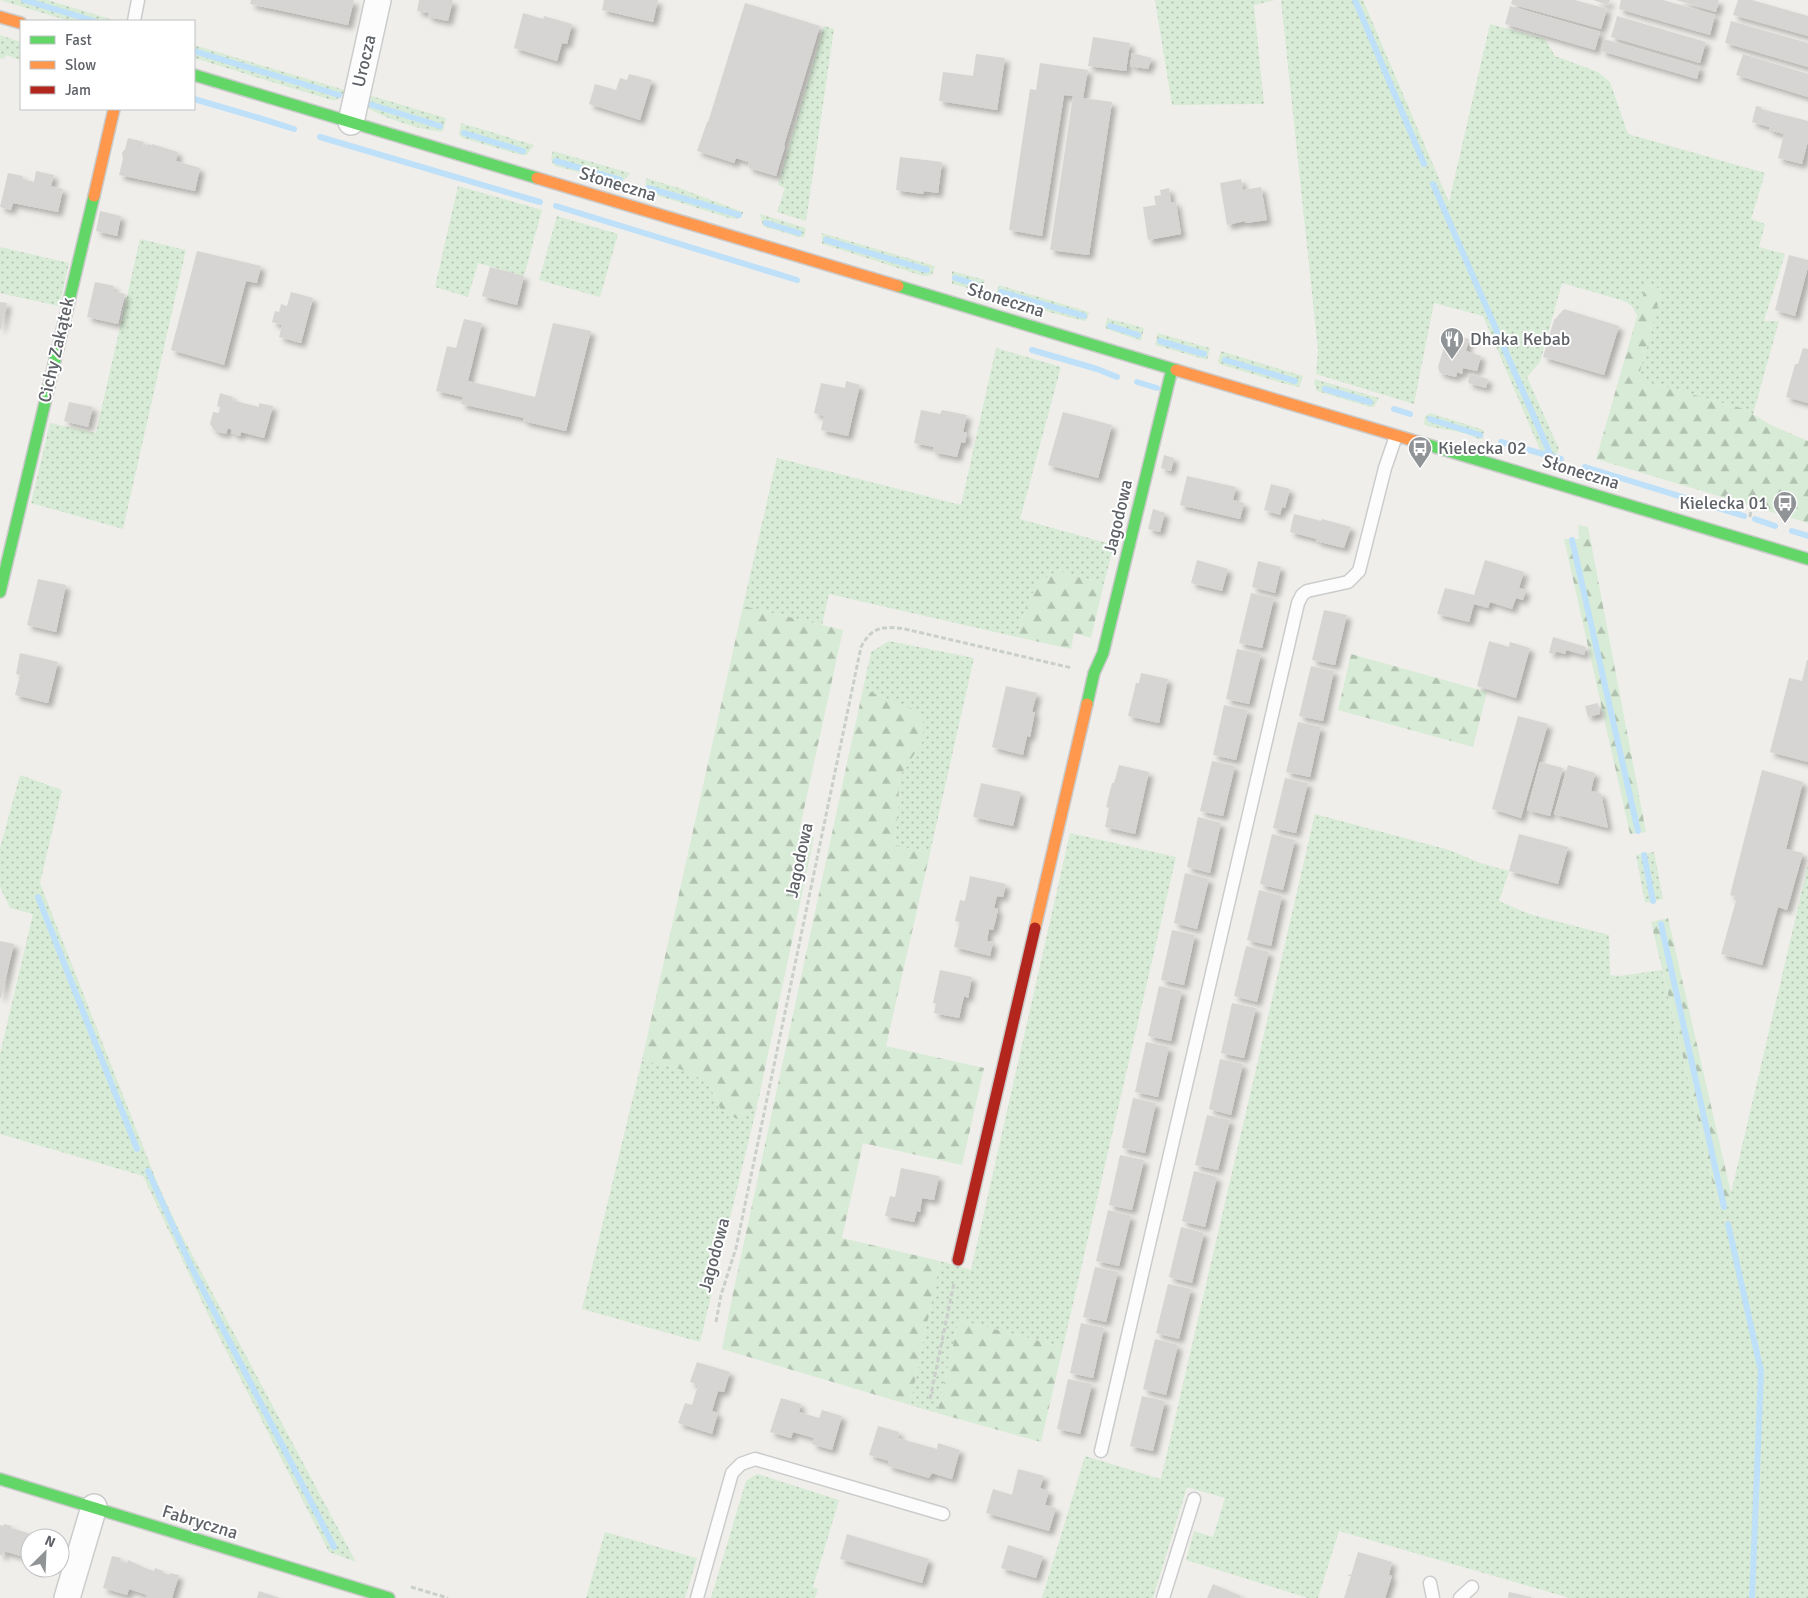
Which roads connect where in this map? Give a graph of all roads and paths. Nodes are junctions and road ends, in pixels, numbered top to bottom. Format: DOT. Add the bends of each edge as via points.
graph roads {
  1 [pos="138,0"];
  2 [pos="378,0"];
  3 [pos="0,17"];
  4 [pos="134,20"];
  5 [pos="20,23"];
  6 [pos="195,75"];
  7 [pos="114,110"];
  8 [pos="351,122"];
  9 [pos="1172,369"];
  10 [pos="1396,436"];
  11 [pos="1808,559"];
  12 [pos="0,592"];
  13 [pos="1094,673"];
  14 [pos="958,1260"];
  15 [pos="716,1322"];
  16 [pos="930,1399"];
  17 [pos="1102,1451"];
  18 [pos="0,1479"];
  19 [pos="1194,1499"];
  20 [pos="94,1507"];
  21 [pos="943,1514"];
  22 [pos="1430,1583"];
  23 [pos="1472,1588"];
  24 [pos="355,1593"];
  25 [pos="67,1598"];
  26 [pos="389,1598"];
  27 [pos="696,1598"];
  28 [pos="1163,1598"];
  29 [pos="1433,1598"];
  30 [pos="1460,1598"];
  1 -- 4 [label="lane"];
  2 -- 8 [label="street, Urocza"];
  3 -- 5 [label="street"];
  6 -- 8 [label="street, Słoneczna"];
  7 -- 12 [label="street, Cichy Zakątek"];
  8 -- 9 [label="street, Słoneczna"];
  9 -- 10 [label="street, Słoneczna"];
  9 -- 13 [label="street, Jagodowa" via="1104,653"];
  10 -- 11 [label="street, Słoneczna"];
  10 -- 17 [label="lane" via="1359,571 1348,582 1307,591 1298,603"];
  13 -- 14 [label="street, Jagodowa"];
  13 -- 15 [label="path, Jagodowa" via="889,626 874,630 861,647 736,1248"];
  14 -- 16 [label="path"];
  18 -- 20 [label="street, Fabryczna"];
  19 -- 28 [label="lane"];
  20 -- 24 [label="street, Fabryczna"];
  20 -- 25 [label="street"];
  21 -- 27 [label="lane" via="755,1459 741,1464 732,1473"];
  22 -- 29 [label="lane"];
  23 -- 30 [label="lane"];
  24 -- 26 [label="street, Fabryczna"];
}
